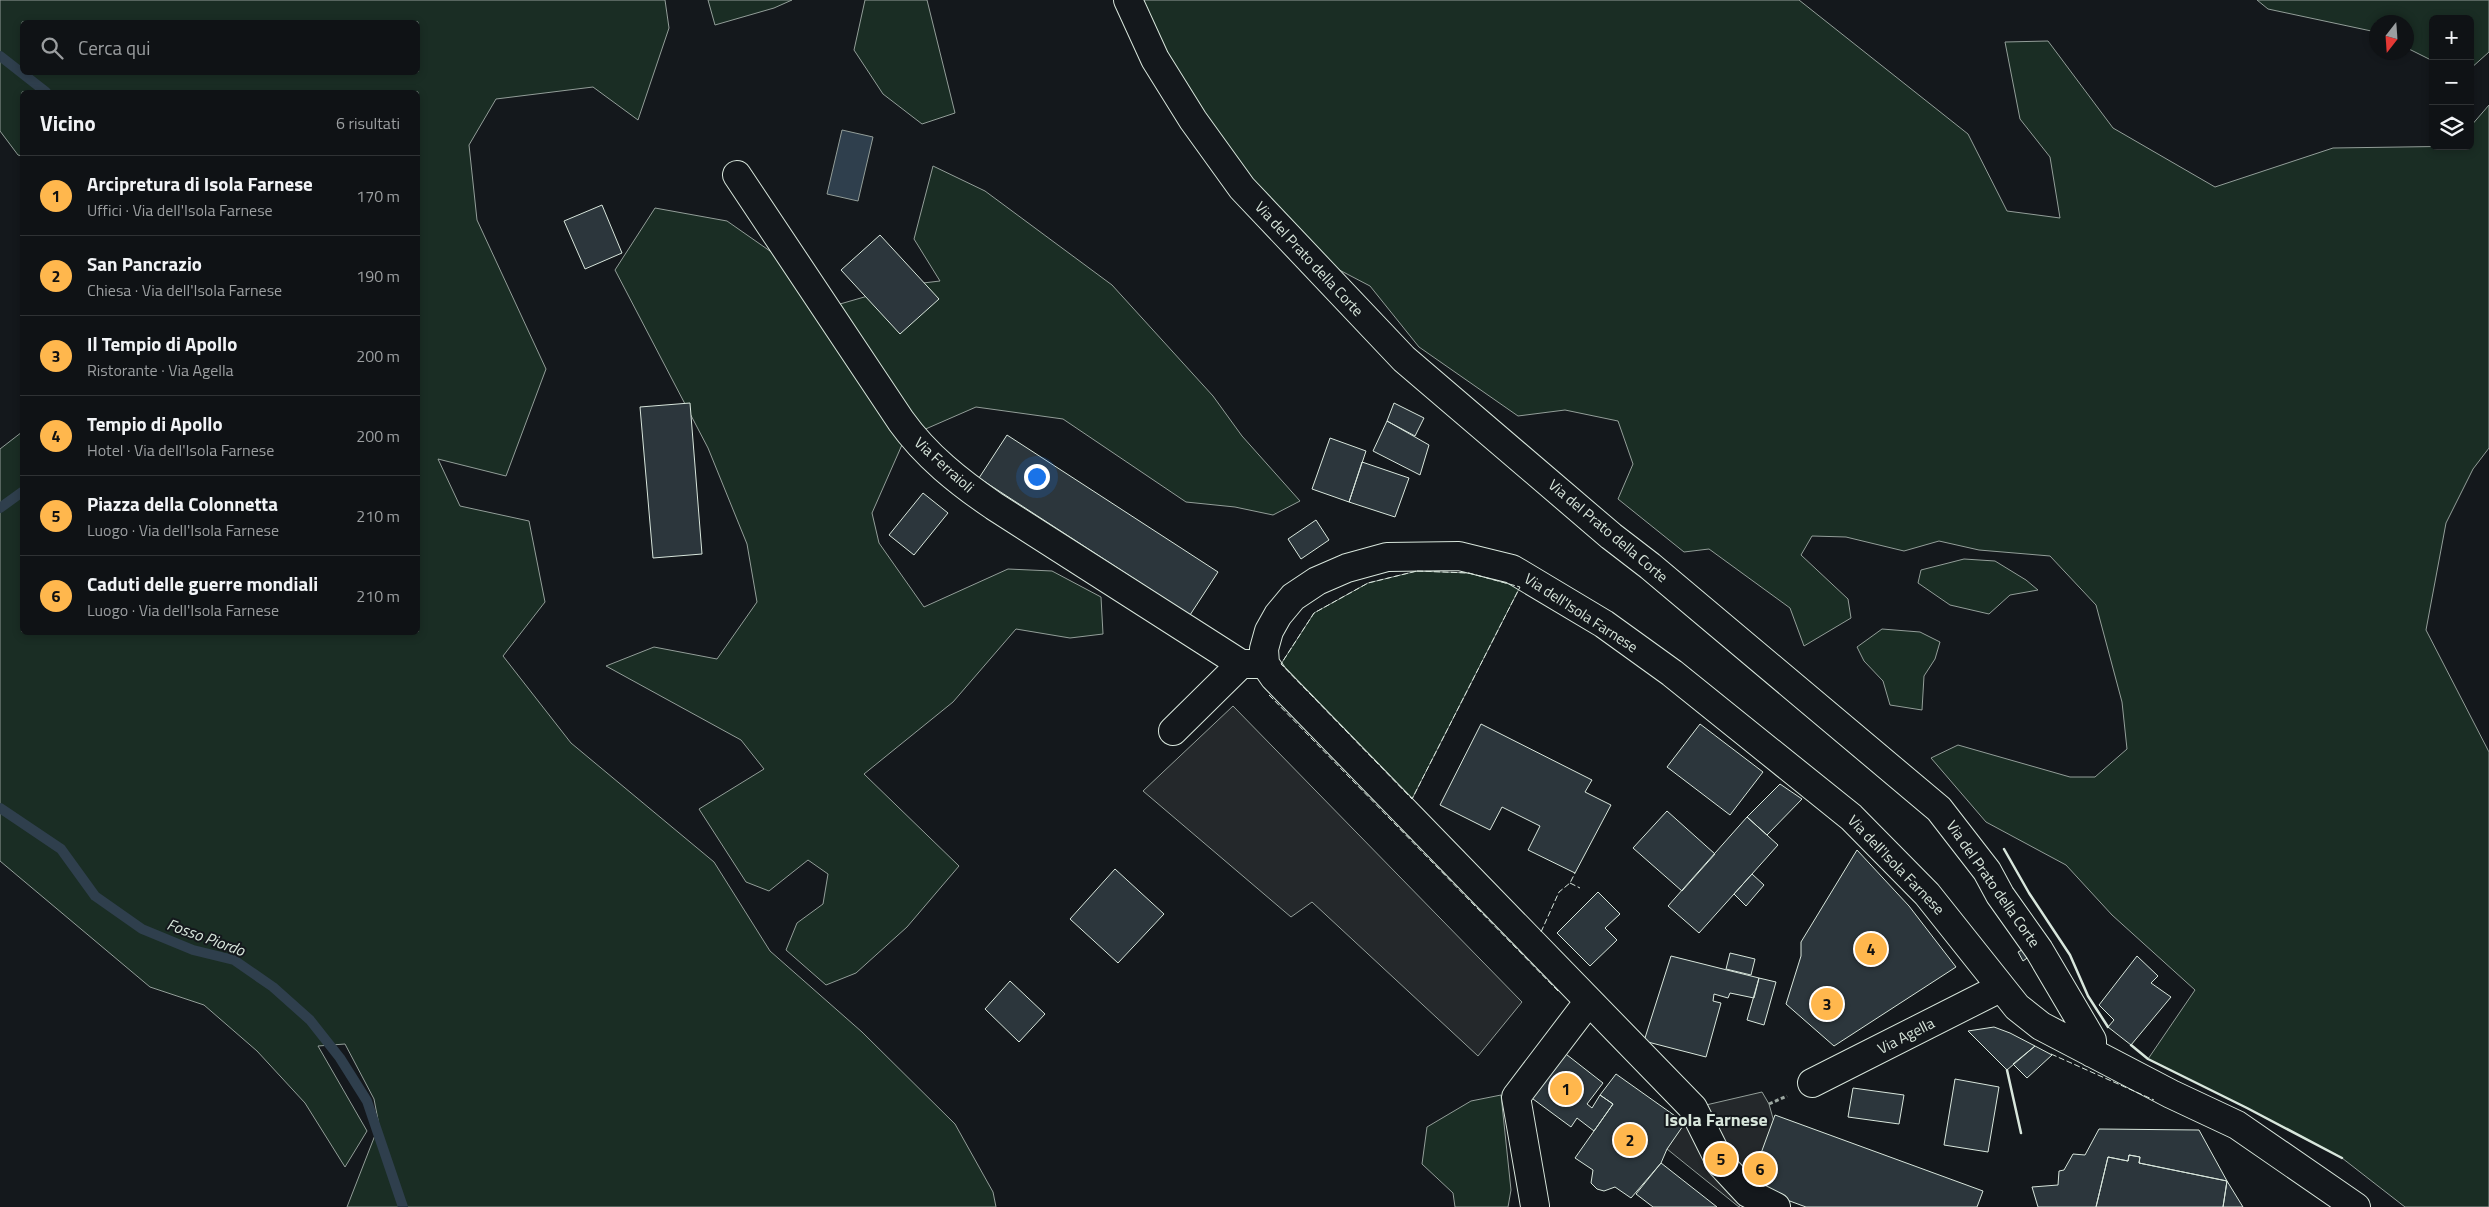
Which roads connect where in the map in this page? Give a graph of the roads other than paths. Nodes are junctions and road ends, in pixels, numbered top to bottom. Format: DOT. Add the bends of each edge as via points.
graph roads {
  1 [pos="1128,0"];
  2 [pos="737,175"];
  3 [pos="1253,664"];
  4 [pos="1173,731"];
  5 [pos="2000,988"];
  6 [pos="1589,1002"];
  7 [pos="2092,1053"];
  8 [pos="1812,1083"];
  9 [pos="1535,1206"];
  10 [pos="1776,1207"];
  11 [pos="2356,1207"];
  1 -- 7 [label="street, Via del Prato della Corte" via="1155,59 1237,181 1404,359 1939,809 1987,871 2039,950 2092,1040"];
  2 -- 3 [label="street, Via Ferraioli" via="902,422 928,454 994,506"];
  3 -- 4 [label="street"];
  3 -- 5 [label="street, Via dell'Isola Farnese" via="1264,649 1278,615 1293,597 1310,585 1347,568 1387,557 1420,555 1459,556 1512,569 1604,624 1672,673 1851,817 1927,894"];
  3 -- 6 [label="street" via="1288,693"];
  5 -- 7 [label="street, Via dell'Isola Farnese" via="2041,1026"];
  5 -- 8 [label="street, Via Agella"];
  6 -- 9 [label="street" via="1516,1097"];
  6 -- 10 [label="street" via="1693,1108 1721,1164 1748,1193"];
  7 -- 11 [label="street, Via dell'Isola Farnese" via="2237,1125"];
}
